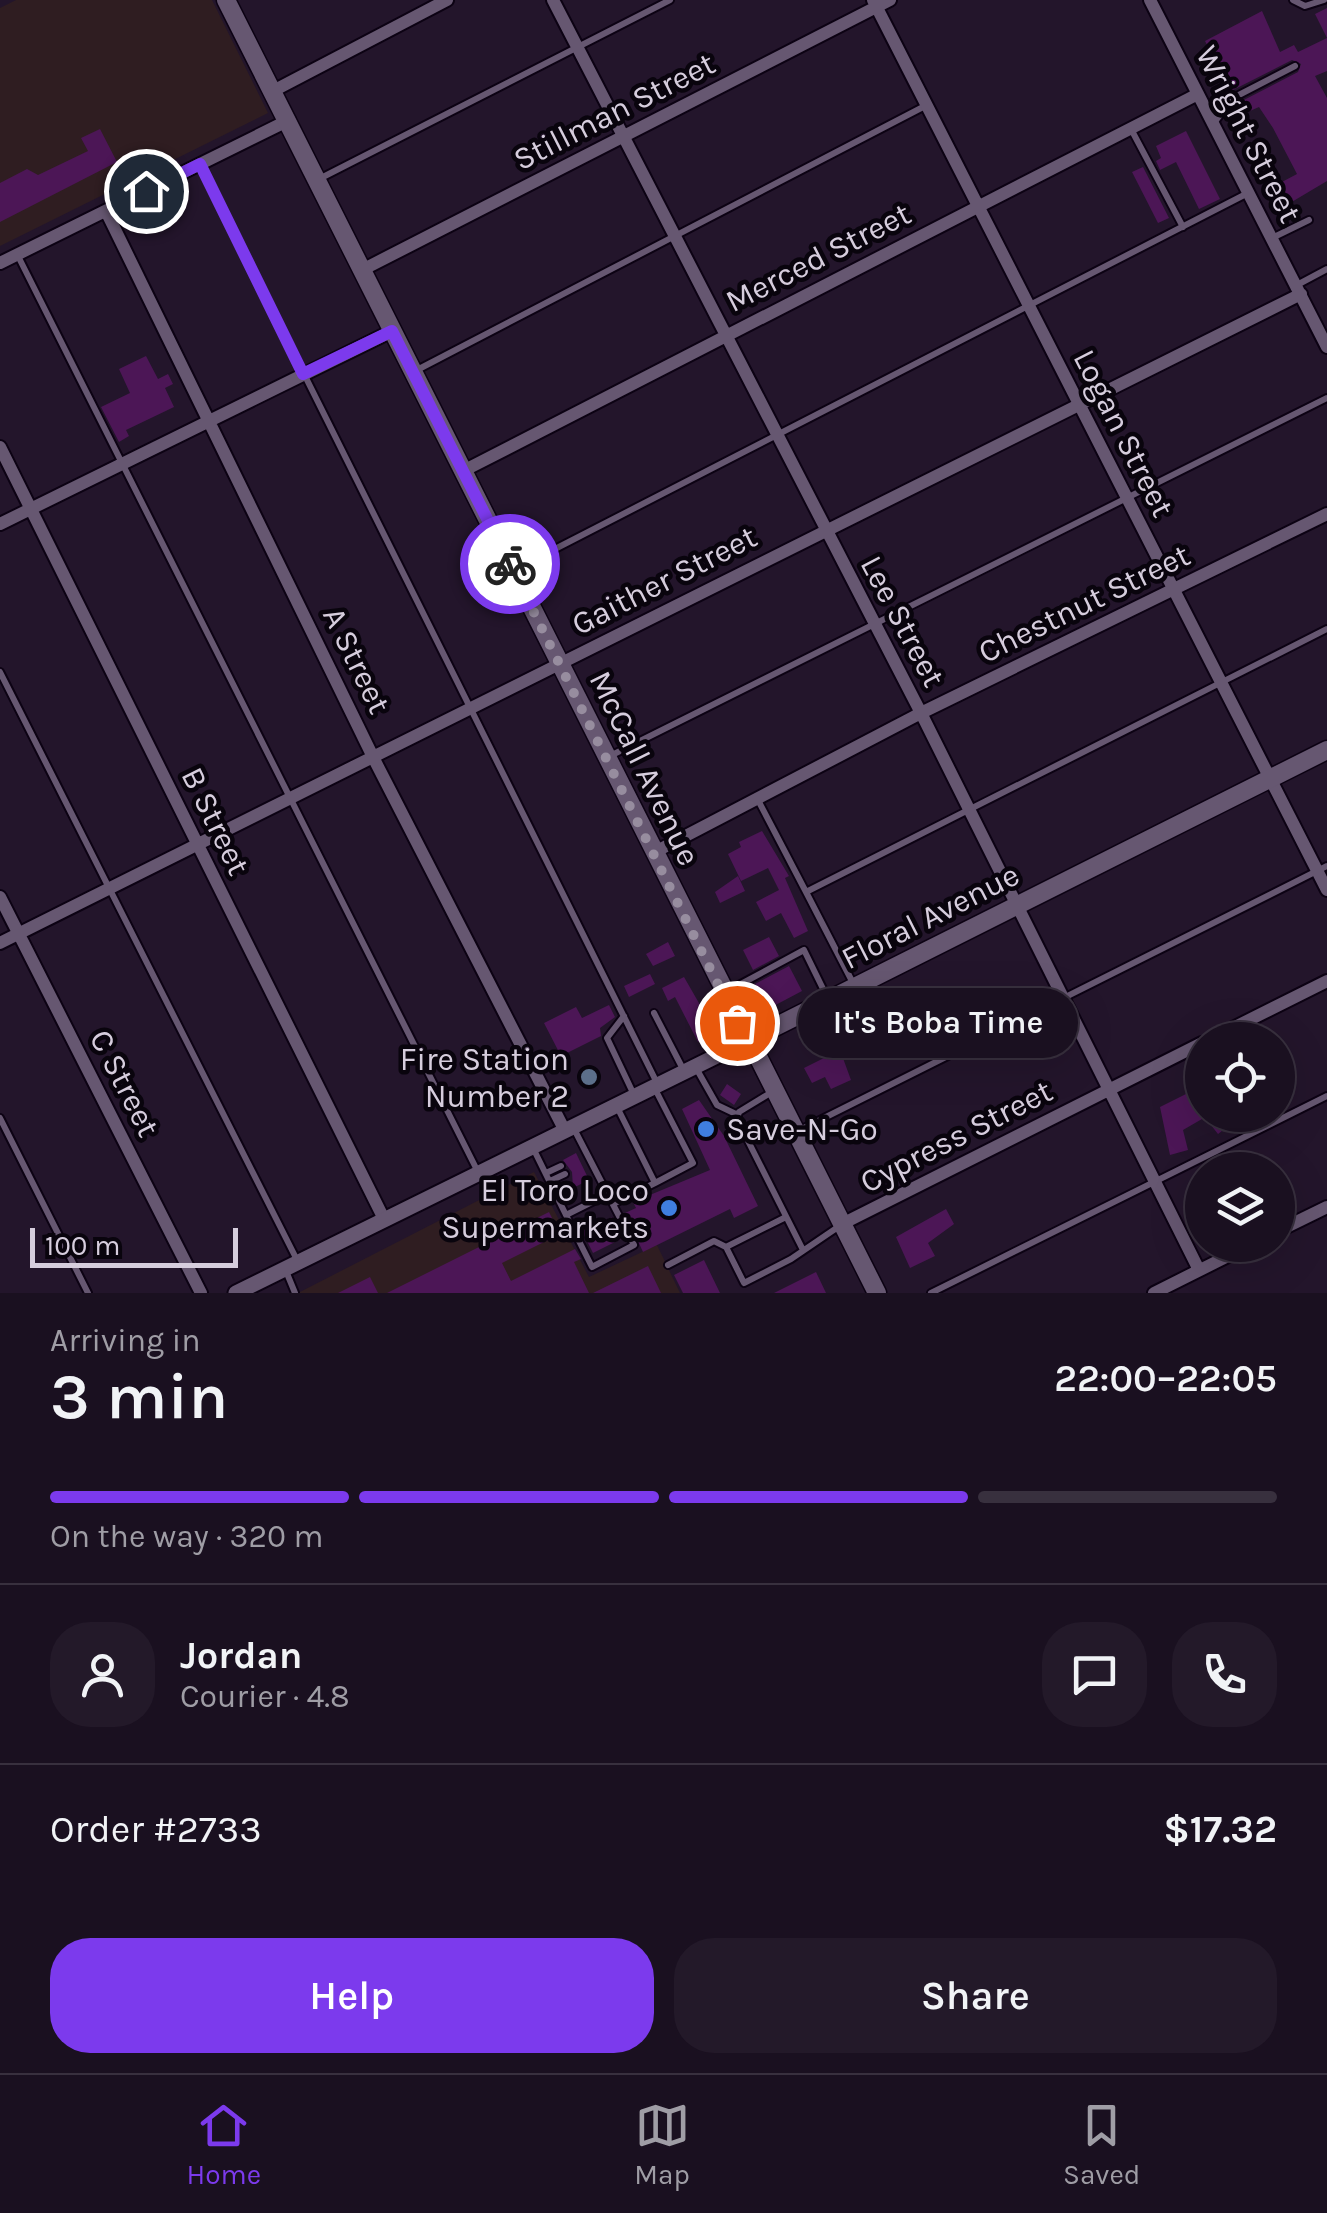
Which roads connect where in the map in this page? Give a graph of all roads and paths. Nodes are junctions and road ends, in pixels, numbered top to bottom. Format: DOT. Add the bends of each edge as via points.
graph roads {
  1 [pos="226,0"];
  2 [pos="447,0"];
  3 [pos="553,0"];
  4 [pos="670,0"];
  5 [pos="890,0"];
  6 [pos="1150,0"];
  7 [pos="1293,0"];
  8 [pos="1324,0"];
  9 [pos="875,4"];
  10 [pos="577,47"];
  11 [pos="1295,66"];
  12 [pos="272,91"];
  13 [pos="1198,94"];
  14 [pos="926,106"];
  15 [pos="288,120"];
  16 [pos="1213,124"];
  17 [pos="1131,129"];
  18 [pos="624,136"];
  19 [pos="200,164"];
  20 [pos="317,180"];
  21 [pos="1249,193"];
  22 [pos="978,207"];
  23 [pos="106,211"];
  24 [pos="1309,220"];
  25 [pos="1183,227"];
  26 [pos="676,238"];
  27 [pos="1272,238"];
  28 [pos="17,254"];
  29 [pos="0,263"];
  30 [pos="362,270"];
  31 [pos="1327,270"];
  32 [pos="1298,290"];
  33 [pos="1029,307"];
  34 [pos="392,331"];
  35 [pos="724,334"];
  36 [pos="1327,346"];
  37 [pos="413,372"];
  38 [pos="303,374"];
  39 [pos="1327,398"];
  40 [pos="1079,404"];
  41 [pos="210,420"];
  42 [pos="776,439"];
  43 [pos="0,447"];
  44 [pos="121,464"];
  45 [pos="463,471"];
  46 [pos="1128,499"];
  47 [pos="31,510"];
  48 [pos="1327,514"];
  49 [pos="0,524"];
  50 [pos="824,529"];
  51 [pos="513,571"];
  52 [pos="1174,591"];
  53 [pos="874,626"];
  54 [pos="1327,629"];
  55 [pos="562,664"];
  56 [pos="0,672"];
  57 [pos="1219,684"];
  58 [pos="469,710"];
  59 [pos="921,713"];
  60 [pos="1327,750"];
  61 [pos="374,758"];
  62 [pos="606,758"];
  63 [pos="1270,779"];
  64 [pos="290,798"];
  65 [pos="758,800"];
  66 [pos="969,811"];
  67 [pos="197,846"];
  68 [pos="653,853"];
  69 [pos="1322,868"];
  70 [pos="107,890"];
  71 [pos="1327,890"];
  72 [pos="806,892"];
  73 [pos="0,897"];
  74 [pos="1018,904"];
  75 [pos="19,935"];
  76 [pos="0,943"];
  77 [pos="1327,980"];
  78 [pos="854,987"];
  79 [pos="722,994"];
  80 [pos="1064,998"];
  81 [pos="828,1000"];
  82 [pos="654,1013"];
  83 [pos="624,1016"];
  84 [pos="1245,1022"];
  85 [pos="746,1042"];
  86 [pos="1185,1052"];
  87 [pos="690,1070"];
  88 [pos="656,1086"];
  89 [pos="1110,1089"];
  90 [pos="772,1092"];
  91 [pos="1327,1096"];
  92 [pos="634,1097"];
  93 [pos="616,1106"];
  94 [pos="738,1115"];
  95 [pos="0,1118"];
  96 [pos="569,1129"];
  97 [pos="793,1134"];
  98 [pos="532,1147"];
  99 [pos="563,1170"];
  100 [pos="479,1174"];
  101 [pos="548,1177"];
  102 [pos="655,1183"];
  103 [pos="1158,1184"];
  104 [pos="608,1194"];
  105 [pos="613,1204"];
  106 [pos="1327,1207"];
  107 [pos="566,1215"];
  108 [pos="786,1217"];
  109 [pos="384,1219"];
  110 [pos="1295,1223"];
  111 [pos="842,1224"];
  112 [pos="726,1248"];
  113 [pos="804,1250"];
  114 [pos="1215,1262"];
  115 [pos="292,1265"];
  116 [pos="668,1265"];
  117 [pos="1199,1270"];
  118 [pos="243,1291"];
  119 [pos="88,1293"];
  120 [pos="200,1293"];
  121 [pos="295,1293"];
  122 [pos="877,1293"];
  123 [pos="931,1293"];
  124 [pos="1154,1293"];
  1 -- 12 [label="main road, McCall Avenue"];
  2 -- 12 [label="street"];
  3 -- 10 [label="street, Lee Street"];
  4 -- 10 [label="lane"];
  5 -- 9 [label="street, Stillman Street"];
  6 -- 13 [label="street, Wright Street"];
  7 -- 8 [label="lane" via="1306,6"];
  9 -- 14 [label="street, Logan Street"];
  9 -- 18 [label="street, Stillman Street"];
  10 -- 18 [label="street, Lee Street"];
  10 -- 20 [label="lane"];
  11 -- 16 [label="lane" via="1233,98"];
  12 -- 15 [label="main road, McCall Avenue"];
  13 -- 16 [label="street, Wright Street"];
  13 -- 17 [label="street, Merced Street"];
  14 -- 22 [label="street, Logan Street"];
  14 -- 26 [label="lane"];
  15 -- 19 [label="street"];
  15 -- 20 [label="main road, McCall Avenue"];
  16 -- 21 [label="street, Wright Street"];
  17 -- 22 [label="street, Merced Street"];
  17 -- 25 [label="lane"];
  18 -- 26 [label="street, Lee Street"];
  18 -- 30 [label="street, Stillman Street"];
  19 -- 23 [label="street"];
  19 -- 38 [label="lane"];
  20 -- 30 [label="main road, McCall Avenue"];
  21 -- 25 [label="lane"];
  21 -- 27 [label="street, Wright Street"];
  22 -- 33 [label="street, Logan Street"];
  22 -- 35 [label="street, Merced Street"];
  23 -- 28 [label="street"];
  23 -- 41 [label="street, A Street"];
  24 -- 27 [label="lane"];
  25 -- 33 [label="lane"];
  26 -- 35 [label="street, Lee Street"];
  26 -- 37 [label="lane"];
  27 -- 32 [label="street, Wright Street"];
  28 -- 29 [label="street"];
  28 -- 44 [label="lane"];
  30 -- 34 [label="main road, McCall Avenue"];
  31 -- 32 [label="lane"];
  32 -- 36 [label="street, Wright Street"];
  32 -- 40 [label="street, Gaither Street"];
  33 -- 40 [label="street, Logan Street"];
  33 -- 42 [label="lane"];
  34 -- 37 [label="main road, McCall Avenue"];
  34 -- 38 [label="street"];
  35 -- 42 [label="street, Lee Street"];
  35 -- 45 [label="street, Merced Street"];
  37 -- 45 [label="main road, McCall Avenue"];
  38 -- 41 [label="street"];
  38 -- 58 [label="lane"];
  39 -- 46 [label="lane"];
  40 -- 46 [label="street, Logan Street"];
  40 -- 50 [label="street, Gaither Street"];
  41 -- 44 [label="street"];
  41 -- 61 [label="street, A Street"];
  42 -- 50 [label="street, Lee Street"];
  42 -- 51 [label="lane"];
  43 -- 47 [label="street, B Street"];
  44 -- 47 [label="street"];
  44 -- 64 [label="lane"];
  45 -- 51 [label="main road, McCall Avenue"];
  46 -- 52 [label="street, Logan Street"];
  46 -- 53 [label="lane"];
  47 -- 49 [label="street"];
  47 -- 67 [label="street, B Street"];
  48 -- 52 [label="street, Chestnut Street"];
  50 -- 53 [label="street, Lee Street"];
  50 -- 55 [label="street, Gaither Street"];
  51 -- 55 [label="main road, McCall Avenue"];
  52 -- 57 [label="street, Logan Street"];
  52 -- 59 [label="street, Chestnut Street"];
  53 -- 59 [label="street, Lee Street"];
  53 -- 62 [label="lane"];
  54 -- 57 [label="lane"];
  55 -- 58 [label="street, Gaither Street"];
  55 -- 62 [label="main road, McCall Avenue"];
  56 -- 70 [label="lane"];
  57 -- 63 [label="street, Logan Street"];
  57 -- 66 [label="lane"];
  58 -- 61 [label="street, Gaither Street"];
  58 -- 83 [label="lane"];
  59 -- 65 [label="street, Chestnut Street"];
  59 -- 66 [label="street, Lee Street"];
  60 -- 63 [label="main road, Floral Avenue"];
  61 -- 64 [label="street, Gaither Street"];
  61 -- 96 [label="street, A Street"];
  62 -- 68 [label="main road, McCall Avenue"];
  63 -- 69 [label="street, Logan Street"];
  63 -- 74 [label="main road, Floral Avenue"];
  64 -- 67 [label="street, Gaither Street"];
  64 -- 100 [label="lane"];
  65 -- 68 [label="street, Chestnut Street"];
  65 -- 72 [label="lane"];
  66 -- 72 [label="lane"];
  66 -- 74 [label="street, Lee Street"];
  67 -- 70 [label="street, Gaither Street"];
  67 -- 109 [label="street, B Street"];
  68 -- 79 [label="main road, McCall Avenue"];
  69 -- 71 [label="street, Logan Street"];
  69 -- 80 [label="lane"];
  70 -- 75 [label="street, Gaither Street"];
  70 -- 115 [label="lane"];
  72 -- 78 [label="lane"];
  73 -- 75 [label="street, C Street"];
  74 -- 78 [label="main road, Floral Avenue"];
  74 -- 80 [label="street, Lee Street"];
  75 -- 76 [label="street, Gaither Street"];
  75 -- 120 [label="street, C Street"];
  77 -- 84 [label="street, Cypress Street"];
  78 -- 81 [label="main road, Floral Avenue"];
  79 -- 81 [label="lane" via="804,950"];
  79 -- 85 [label="main road, McCall Avenue"];
  80 -- 89 [label="street, Lee Street"];
  80 -- 97 [label="lane"];
  81 -- 85 [label="main road, Floral Avenue"];
  82 -- 87 [label="lane"];
  83 -- 88 [label="lane"];
  83 -- 92 [label="lane" via="607,1038"];
  85 -- 87 [label="street, Floral Avenue"];
  85 -- 90 [label="main road, McCall Avenue"];
  86 -- 89 [label="street, Cypress Street"];
  87 -- 88 [label="street, Floral Avenue"];
  87 -- 94 [label="lane" via="717,1105"];
  88 -- 92 [label="street, Floral Avenue"];
  88 -- 102 [label="lane" via="692,1163"];
  89 -- 103 [label="street, Lee Street"];
  89 -- 111 [label="street, Cypress Street"];
  90 -- 94 [label="lane"];
  90 -- 97 [label="main road, McCall Avenue"];
  91 -- 103 [label="lane"];
  92 -- 93 [label="street, Floral Avenue"];
  93 -- 96 [label="street, Floral Avenue"];
  93 -- 102 [label="lane"];
  94 -- 108 [label="lane"];
  95 -- 119 [label="lane"];
  96 -- 98 [label="street, Floral Avenue"];
  96 -- 104 [label="lane"];
  97 -- 111 [label="main road, McCall Avenue"];
  98 -- 100 [label="street, Floral Avenue"];
  98 -- 101 [label="lane"];
  99 -- 101 [label="lane"];
  100 -- 109 [label="street, Floral Avenue"];
  101 -- 107 [label="lane"];
  102 -- 105 [label="lane"];
  103 -- 117 [label="street, Lee Street"];
  103 -- 123 [label="lane"];
  104 -- 105 [label="lane"];
  104 -- 107 [label="lane"];
  105 -- 107 [label="lane" via="634,1246 592,1267"];
  106 -- 110 [label="street"];
  108 -- 112 [label="lane"];
  108 -- 113 [label="lane"];
  109 -- 115 [label="street, Floral Avenue"];
  111 -- 113 [label="lane"];
  111 -- 122 [label="main road, McCall Avenue"];
  112 -- 113 [label="lane" via="744,1283"];
  112 -- 116 [label="lane" via="714,1242"];
  114 -- 117 [label="street"];
  115 -- 118 [label="street, Floral Avenue"];
  115 -- 121 [label="lane"];
  117 -- 124 [label="street"];
}
